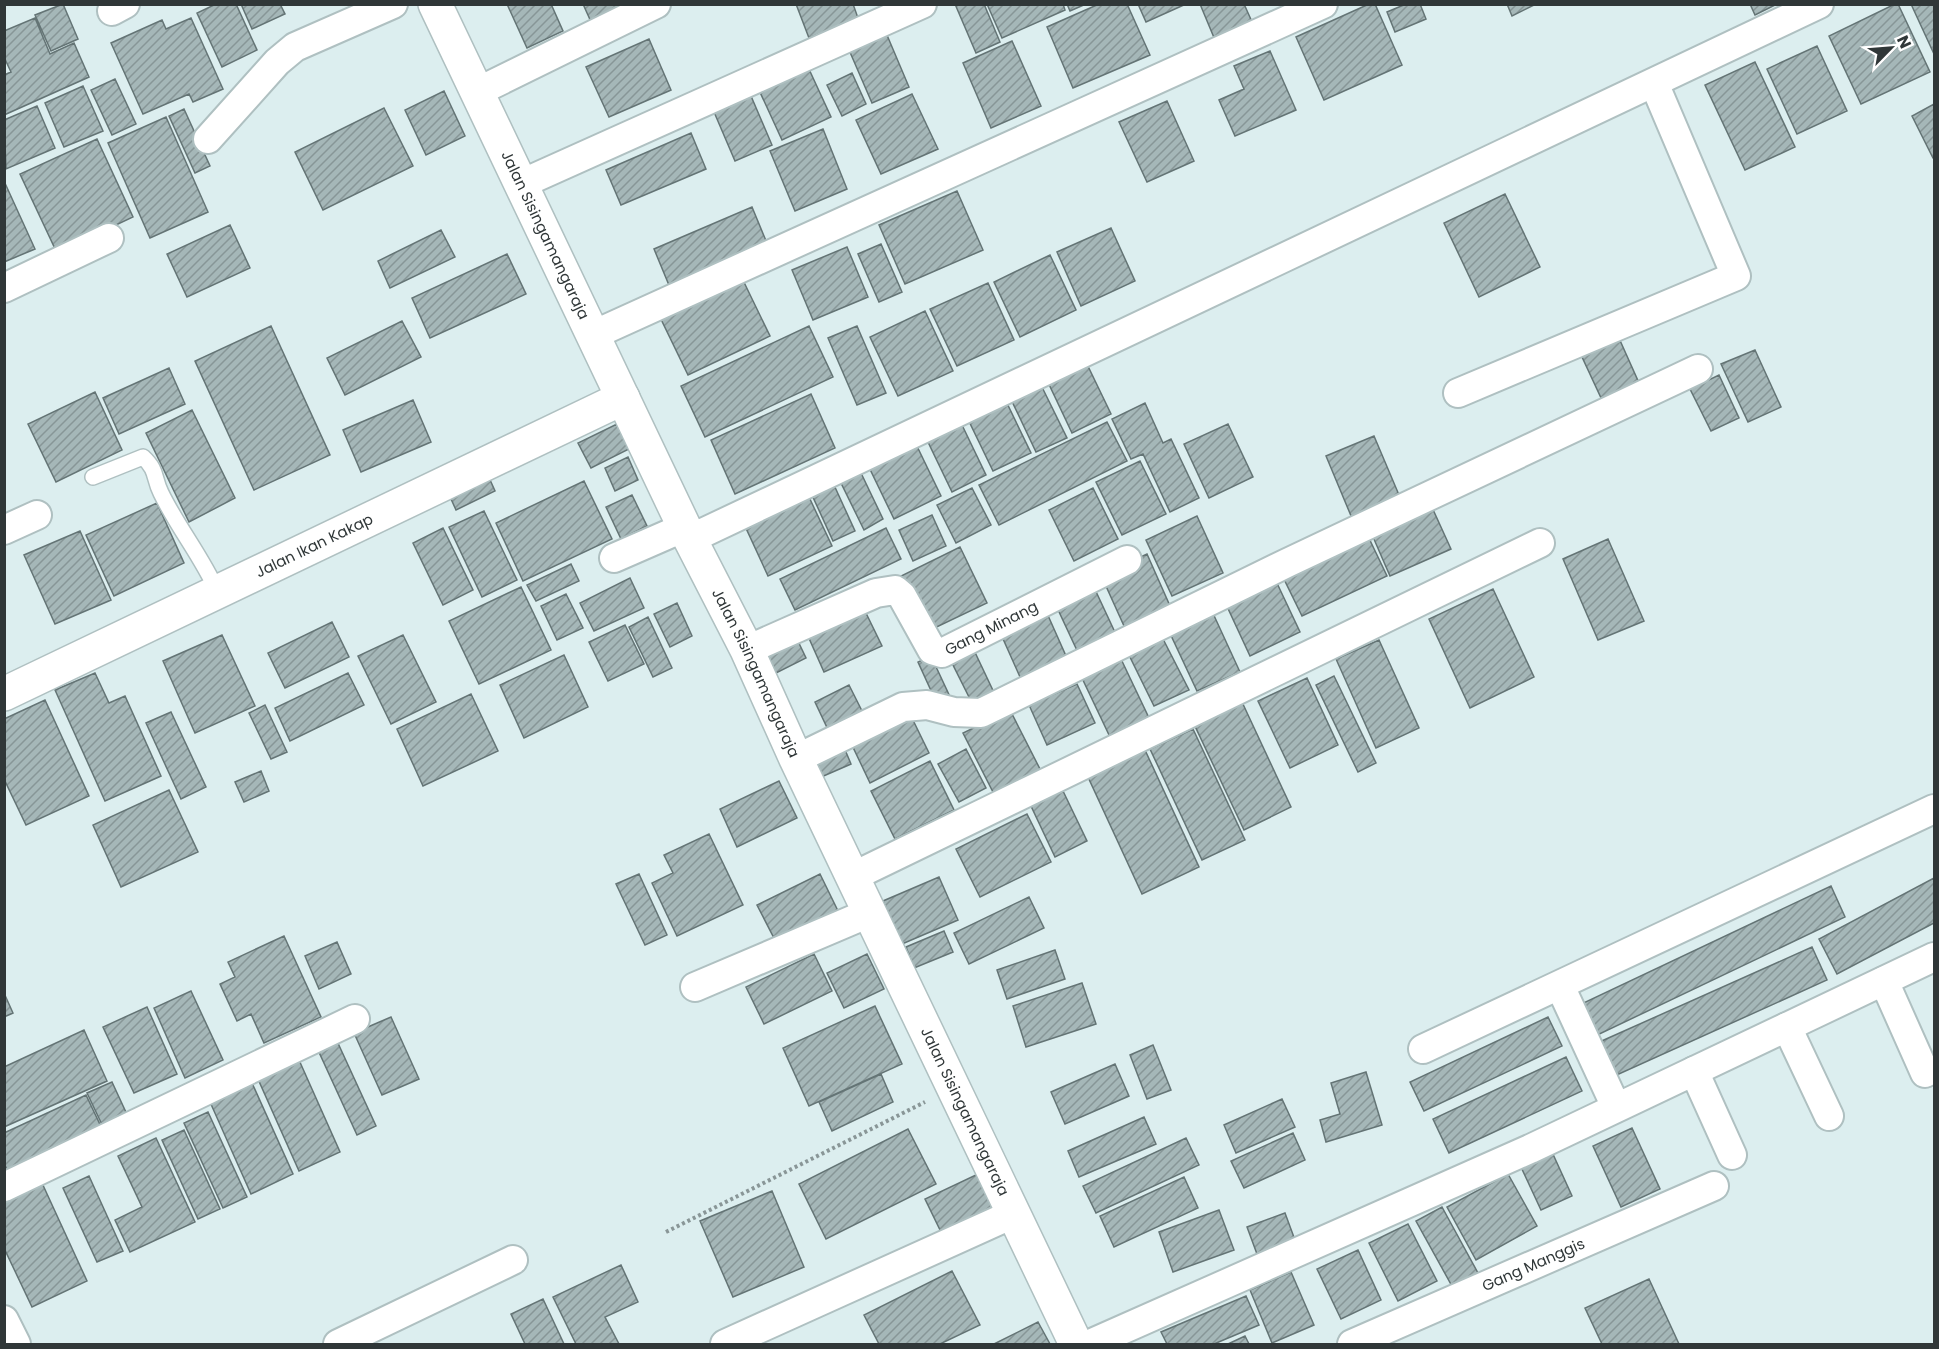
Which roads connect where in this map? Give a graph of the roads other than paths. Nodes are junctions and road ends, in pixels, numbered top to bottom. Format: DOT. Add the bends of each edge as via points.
graph roads {
  1 [pos="393,4"];
  2 [pos="435,4"];
  3 [pos="656,4"];
  4 [pos="922,4"];
  5 [pos="1323,4"];
  6 [pos="1819,4"];
  7 [pos="1654,83"];
  8 [pos="477,92"];
  9 [pos="208,139"];
  10 [pos="521,184"];
  11 [pos="109,238"];
  12 [pos="4,288"];
  13 [pos="593,335"];
  14 [pos="1698,369"];
  15 [pos="1458,393"];
  16 [pos="623,398"];
  17 [pos="93,477"];
  18 [pos="37,515"];
  19 [pos="4,530"];
  20 [pos="688,533"];
  21 [pos="1540,543"];
  22 [pos="614,558"];
  23 [pos="1127,560"];
  24 [pos="217,591"];
  25 [pos="747,650"];
  26 [pos="4,694"];
  27 [pos="796,759"];
  28 [pos="1935,808"];
  29 [pos="852,877"];
  30 [pos="869,913"];
  31 [pos="1935,957"];
  32 [pos="1884,981"];
  33 [pos="1560,986"];
  34 [pos="694,987"];
  35 [pos="354,1019"];
  36 [pos="1787,1027"];
  37 [pos="1423,1049"];
  38 [pos="1694,1071"];
  39 [pos="1925,1073"];
  40 [pos="1616,1107"];
  41 [pos="1829,1116"];
  42 [pos="1732,1155"];
  43 [pos="1714,1186"];
  44 [pos="4,1187"];
  45 [pos="1013,1214"];
  46 [pos="513,1260"];
  47 [pos="4,1320"];
  48 [pos="16,1344"];
  49 [pos="338,1344"];
  50 [pos="725,1344"];
  51 [pos="1076,1344"];
  52 [pos="1090,1344"];
  53 [pos="1353,1344"];
  1 -- 9 [label="street" via="296,47 277,62"];
  2 -- 8 [label="street, Jalan Sisingamangaraja"];
  3 -- 8 [label="street"];
  4 -- 10 [label="street"];
  5 -- 13 [label="street"];
  6 -- 7 [label="street"];
  7 -- 15 [label="street" via="1736,276"];
  7 -- 20 [label="street"];
  8 -- 10 [label="street, Jalan Sisingamangaraja"];
  10 -- 13 [label="street, Jalan Sisingamangaraja"];
  11 -- 12 [label="street"];
  13 -- 16 [label="street, Jalan Sisingamangaraja"];
  14 -- 27 [label="street" via="981,713 927,705 903,707"];
  16 -- 20 [label="street, Jalan Sisingamangaraja"];
  16 -- 24 [label="street, Jalan Ikan Kakap"];
  17 -- 24 [label="lane" via="142,457 155,468 160,491"];
  18 -- 19 [label="street"];
  20 -- 22 [label="street"];
  20 -- 25 [label="street, Jalan Sisingamangaraja"];
  21 -- 29 [label="street"];
  23 -- 25 [label="street, Gang Minang" via="942,653 932,650 895,590 876,593"];
  24 -- 26 [label="street, Jalan Ikan Kakap"];
  25 -- 27 [label="street, Jalan Sisingamangaraja"];
  27 -- 29 [label="street, Jalan Sisingamangaraja"];
  28 -- 33 [label="street"];
  29 -- 30 [label="street, Jalan Sisingamangaraja"];
  30 -- 34 [label="street"];
  30 -- 45 [label="street, Jalan Sisingamangaraja"];
  31 -- 32 [label="street"];
  32 -- 36 [label="street"];
  32 -- 39 [label="street"];
  33 -- 37 [label="street"];
  33 -- 40 [label="street"];
  35 -- 44 [label="street"];
  36 -- 38 [label="street"];
  36 -- 41 [label="street"];
  38 -- 40 [label="street"];
  38 -- 42 [label="street"];
  40 -- 52 [label="street"];
  43 -- 53 [label="street, Gang Manggis"];
  45 -- 50 [label="street"];
  45 -- 51 [label="street, Jalan Sisingamangaraja"];
  46 -- 49 [label="street"];
  47 -- 48 [label="street"];
}
